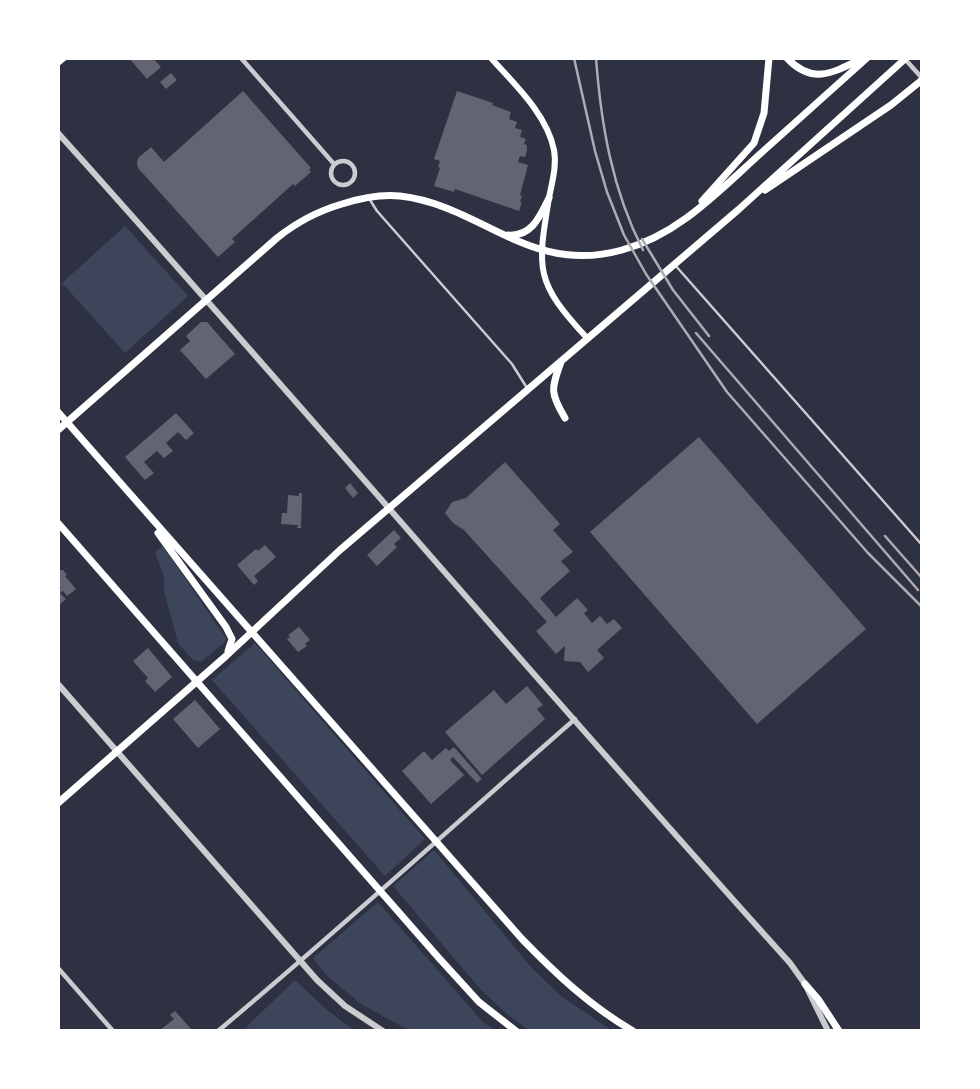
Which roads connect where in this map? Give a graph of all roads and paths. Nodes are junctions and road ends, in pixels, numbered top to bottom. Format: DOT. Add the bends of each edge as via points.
graph roads {
  1 [pos="64,58"];
  2 [pos="241,58"];
  3 [pos="491,58"];
  4 [pos="769,58"];
  5 [pos="787,58"];
  6 [pos="865,58"];
  7 [pos="905,58"];
  8 [pos="58,63"];
  9 [pos="922,78"];
  10 [pos="58,133"];
  11 [pos="334,164"];
  12 [pos="369,197"];
  13 [pos="549,198"];
  14 [pos="748,201"];
  15 [pos="674,229"];
  16 [pos="497,233"];
  17 [pos="541,251"];
  18 [pos="675,265"];
  19 [pos="207,299"];
  20 [pos="587,338"];
  21 [pos="561,361"];
  22 [pos="522,379"];
  23 [pos="531,387"];
  24 [pos="58,412"];
  25 [pos="565,418"];
  26 [pos="67,423"];
  27 [pos="58,430"];
  28 [pos="388,509"];
  29 [pos="145,511"];
  30 [pos="58,523"];
  31 [pos="922,545"];
  32 [pos="251,632"];
  33 [pos="226,656"];
  34 [pos="197,681"];
  35 [pos="58,684"];
  36 [pos="575,719"];
  37 [pos="117,751"];
  38 [pos="58,803"];
  39 [pos="435,841"];
  40 [pos="379,890"];
  41 [pos="301,962"];
  42 [pos="58,968"];
  43 [pos="805,984"];
  44 [pos="113,1031"];
  45 [pos="218,1031"];
  46 [pos="383,1031"];
  47 [pos="516,1031"];
  48 [pos="633,1031"];
  49 [pos="828,1031"];
  50 [pos="839,1031"];
  1 -- 8 [label="main road"];
  2 -- 11 [label="street"];
  3 -- 13 [label="main road" via="525,97 549,135 555,167"];
  4 -- 15 [label="main road" via="764,113 754,143"];
  5 -- 6 [label="main road" via="804,72 823,74"];
  6 -- 15 [label="main road"];
  7 -- 9 [label="street"];
  7 -- 14 [label="main road"];
  9 -- 14 [label="main road"];
  10 -- 19 [label="street"];
  11 -- 11 [label="street" via="351,164 355,174 350,184 333,181"];
  12 -- 16 [label="main road" via="418,199"];
  12 -- 19 [label="main road" via="323,210 290,227"];
  12 -- 22 [label="lane"];
  13 -- 16 [label="main road" via="527,231"];
  13 -- 17 [label="main road"];
  14 -- 18 [label="main road"];
  15 -- 17 [label="main road" via="599,255"];
  16 -- 17 [label="main road"];
  17 -- 20 [label="main road" via="549,290"];
  18 -- 20 [label="main road"];
  18 -- 31 [label="lane"];
  19 -- 26 [label="main road"];
  19 -- 28 [label="street"];
  20 -- 21 [label="main road"];
  21 -- 23 [label="main road"];
  21 -- 25 [label="main road" via="552,389"];
  22 -- 23 [label="lane"];
  22 -- 23 [label="lane"];
  23 -- 28 [label="main road"];
  24 -- 26 [label="main road"];
  26 -- 27 [label="main road"];
  26 -- 29 [label="main road"];
  28 -- 32 [label="main road"];
  28 -- 36 [label="street"];
  29 -- 32 [label="main road"];
  29 -- 33 [label="main road" via="231,636"];
  30 -- 34 [label="main road"];
  32 -- 33 [label="main road"];
  32 -- 39 [label="main road"];
  33 -- 34 [label="main road"];
  34 -- 37 [label="main road"];
  34 -- 40 [label="main road"];
  35 -- 37 [label="street"];
  36 -- 39 [label="street"];
  36 -- 43 [label="street"];
  37 -- 38 [label="main road"];
  37 -- 41 [label="street"];
  39 -- 40 [label="street"];
  39 -- 48 [label="main road" via="554,972"];
  40 -- 41 [label="street"];
  40 -- 47 [label="main road" via="479,1002"];
  41 -- 45 [label="street"];
  41 -- 46 [label="street" via="345,1006"];
  42 -- 44 [label="street"];
  43 -- 49 [label="street"];
  43 -- 50 [label="main road"];
}
